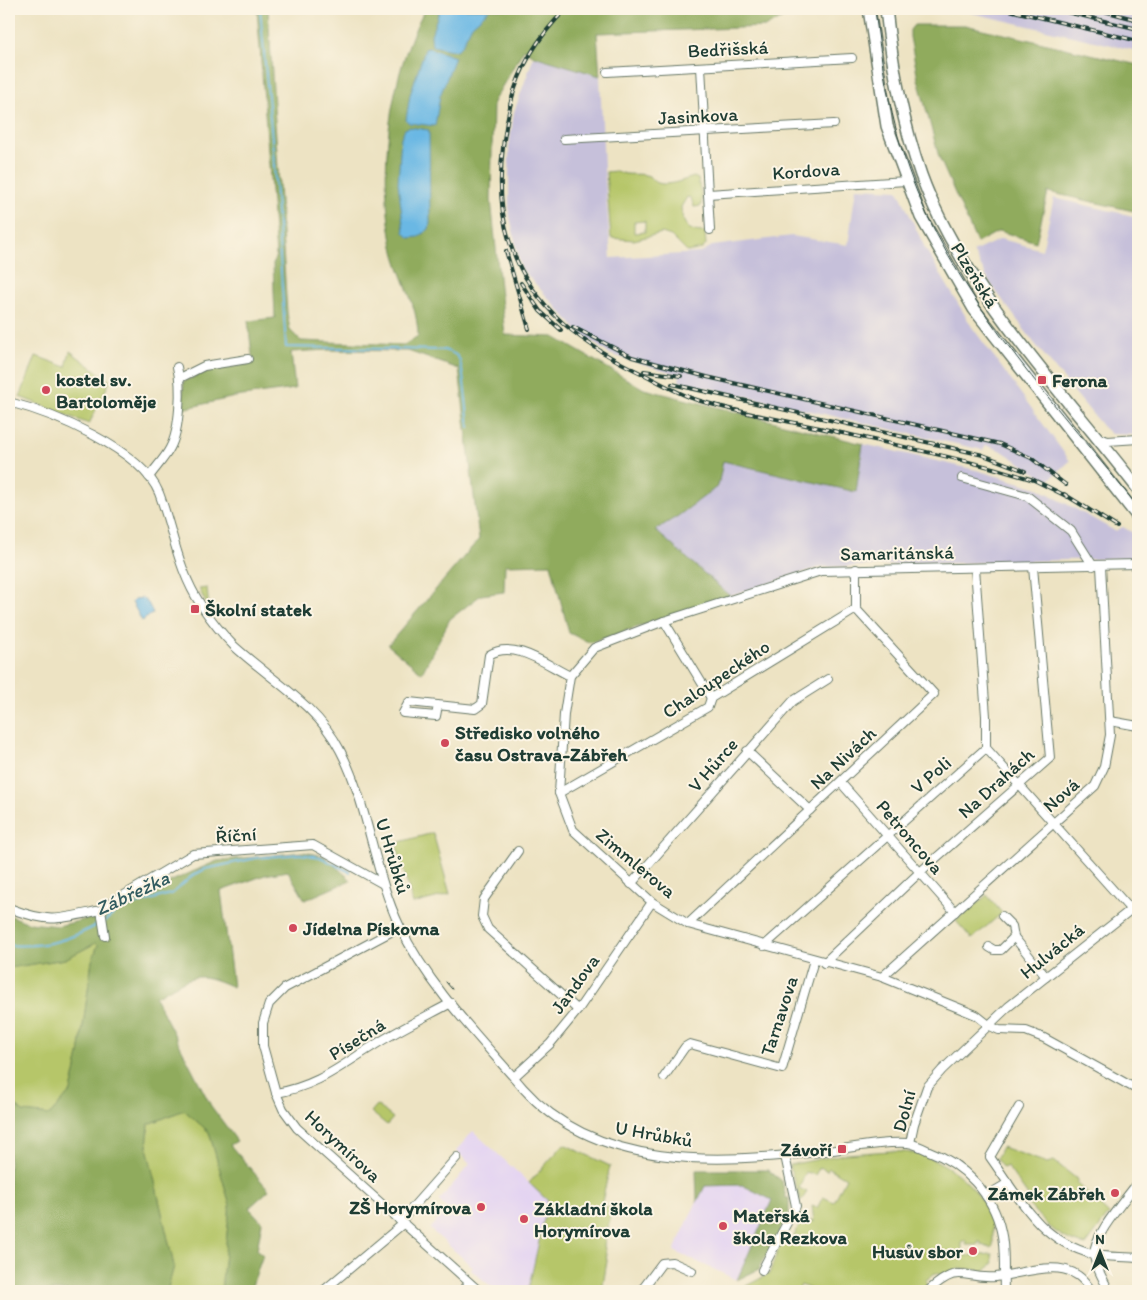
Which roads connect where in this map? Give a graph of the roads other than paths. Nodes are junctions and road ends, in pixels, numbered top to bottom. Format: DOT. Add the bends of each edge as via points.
graph roads {
  1 [pos="869,9"];
  2 [pos="886,9"];
  3 [pos="852,58"];
  4 [pos="701,67"];
  5 [pos="607,72"];
  6 [pos="834,124"];
  7 [pos="705,132"];
  8 [pos="564,139"];
  9 [pos="906,181"];
  10 [pos="708,194"];
  11 [pos="710,230"];
  12 [pos="248,359"];
  13 [pos="177,367"];
  14 [pos="180,378"];
  15 [pos="9,402"];
  16 [pos="1099,438"];
  17 [pos="1138,439"];
  18 [pos="149,476"];
  19 [pos="962,478"];
  20 [pos="1138,489"];
  21 [pos="1138,517"];
  22 [pos="1138,564"];
  23 [pos="1097,566"];
  24 [pos="1033,567"];
  25 [pos="975,568"];
  26 [pos="856,569"];
  27 [pos="856,609"];
  28 [pos="664,621"];
  29 [pos="570,676"];
  30 [pos="828,679"];
  31 [pos="711,698"];
  32 [pos="438,705"];
  33 [pos="1110,721"];
  34 [pos="1138,726"];
  35 [pos="986,748"];
  36 [pos="747,751"];
  37 [pos="841,783"];
  38 [pos="1018,785"];
  39 [pos="559,793"];
  40 [pos="810,810"];
  41 [pos="1055,823"];
  42 [pos="888,834"];
  43 [pos="518,851"];
  44 [pos="920,872"];
  45 [pos="383,884"];
  46 [pos="631,884"];
  47 [pos="652,902"];
  48 [pos="1138,904"];
  49 [pos="9,908"];
  50 [pos="1131,910"];
  51 [pos="101,912"];
  52 [pos="955,912"];
  53 [pos="1002,916"];
  54 [pos="688,924"];
  55 [pos="400,927"];
  56 [pos="105,936"];
  57 [pos="1014,937"];
  58 [pos="764,946"];
  59 [pos="989,947"];
  60 [pos="814,960"];
  61 [pos="824,962"];
  62 [pos="882,977"];
  63 [pos="1046,977"];
  64 [pos="451,1003"];
  65 [pos="578,1010"];
  66 [pos="990,1026"];
  67 [pos="514,1077"];
  68 [pos="664,1077"];
  69 [pos="1138,1090"];
  70 [pos="276,1092"];
  71 [pos="1019,1107"];
  72 [pos="910,1143"];
  73 [pos="785,1156"];
  74 [pos="457,1157"];
  75 [pos="1008,1182"];
  76 [pos="1138,1182"];
  77 [pos="986,1196"];
  78 [pos="402,1222"];
  79 [pos="1094,1255"];
  80 [pos="1138,1258"];
  81 [pos="692,1270"];
  82 [pos="762,1270"];
  83 [pos="1003,1276"];
  84 [pos="469,1284"];
  85 [pos="323,1291"];
  86 [pos="462,1291"];
  87 [pos="479,1291"];
  88 [pos="641,1291"];
  89 [pos="928,1291"];
  90 [pos="1004,1291"];
  91 [pos="1091,1291"];
  92 [pos="1109,1291"];
  1 -- 9 [label="main road, Plzeňská" via="887,126"];
  2 -- 16 [label="main road, Plzeňská" via="891,55 905,122 935,208 989,300"];
  3 -- 4 [label="street, Bedřišská"];
  4 -- 5 [label="street, Bedřišská"];
  4 -- 7 [label="street"];
  6 -- 7 [label="street, Jasinkova"];
  7 -- 8 [label="street, Jasinkova"];
  7 -- 10 [label="street"];
  9 -- 10 [label="street, Kordova"];
  9 -- 21 [label="main road, Plzeňská" via="921,217 974,309"];
  10 -- 11 [label="street"];
  12 -- 14 [label="street" via="204,366"];
  13 -- 14 [label="street"];
  14 -- 18 [label="street" via="177,422 171,447"];
  15 -- 18 [label="street, U Hrůbků" via="104,440 125,453"];
  16 -- 17 [label="street" via="1108,441"];
  16 -- 20 [label="main road, Plzeňská"];
  18 -- 45 [label="street, U Hrůbků" via="161,498 179,560 194,594 218,630 319,718 340,750"];
  19 -- 23 [label="street" via="1027,496 1071,531"];
  22 -- 23 [label="street, Samaritánská"];
  23 -- 24 [label="street, Samaritánská"];
  23 -- 33 [label="street, Nová"];
  24 -- 25 [label="street, Samaritánská"];
  24 -- 38 [label="street, Na Drahách" via="1050,758"];
  25 -- 26 [label="street, Samaritánská"];
  25 -- 35 [label="street"];
  26 -- 27 [label="street"];
  26 -- 28 [label="street, Samaritánská" via="820,571"];
  27 -- 31 [label="street, Chaloupeckého"];
  27 -- 37 [label="street, Na Nivách" via="934,694"];
  28 -- 29 [label="street" via="594,648"];
  28 -- 31 [label="street"];
  29 -- 32 [label="street" via="518,651 496,650 489,655 482,704 475,709"];
  29 -- 39 [label="street, Zimmlerova"];
  30 -- 36 [label="street, V Hůrce" via="793,701"];
  31 -- 39 [label="street, Chaloupeckého" via="708,707"];
  32 -- 32 [label="street" via="436,716 403,713 409,702"];
  33 -- 34 [label="street"];
  33 -- 41 [label="street, Nová" via="1104,767 1095,786"];
  35 -- 38 [label="street"];
  35 -- 42 [label="street, V Poli"];
  36 -- 40 [label="street"];
  36 -- 46 [label="street, V Hůrce"];
  37 -- 40 [label="street, Na Nivách"];
  37 -- 42 [label="street, Petroncova"];
  38 -- 41 [label="street"];
  38 -- 44 [label="street, Na Drahách"];
  39 -- 46 [label="street, Zimmlerova" via="573,830"];
  40 -- 54 [label="street, Na Nivách"];
  41 -- 50 [label="street"];
  41 -- 52 [label="street, Nová"];
  42 -- 44 [label="street, Petroncova"];
  42 -- 58 [label="street, V Poli"];
  43 -- 65 [label="street" via="484,899 482,916 488,929"];
  44 -- 52 [label="street, Petroncova"];
  44 -- 61 [label="street, Na Drahách"];
  45 -- 51 [label="street, Říční" via="313,845 193,854"];
  45 -- 55 [label="street, U Hrůbků"];
  46 -- 47 [label="street, Zimmlerova"];
  47 -- 54 [label="street, Zimmlerova"];
  47 -- 65 [label="street, Jandova"];
  48 -- 50 [label="street, Hulvácká"];
  49 -- 51 [label="street, Říční" via="29,916 57,920"];
  50 -- 63 [label="street, Hulvácká"];
  51 -- 56 [label="street"];
  52 -- 62 [label="street, Nová"];
  53 -- 57 [label="street" via="1012,926"];
  54 -- 58 [label="street, Zimmlerova"];
  55 -- 64 [label="street, U Hrůbků" via="418,960"];
  55 -- 70 [label="street, Horymírova" via="285,988 270,1004 263,1023 263,1046"];
  57 -- 59 [label="street" via="1001,950"];
  57 -- 63 [label="street"];
  58 -- 60 [label="street, Zimmlerova"];
  60 -- 61 [label="street, Zimmlerova"];
  60 -- 68 [label="street, Tarnavova" via="782,1068 690,1044"];
  61 -- 62 [label="street, Zimmlerova"];
  62 -- 66 [label="street, Zimmlerova" via="976,1015"];
  63 -- 66 [label="street, Hulvácká"];
  64 -- 67 [label="street, U Hrůbků"];
  64 -- 70 [label="street, Písečná" via="374,1045 327,1077 298,1089"];
  65 -- 67 [label="street, Jandova" via="550,1044"];
  66 -- 69 [label="street" via="999,1030 1026,1031 1044,1038"];
  66 -- 72 [label="street, Dolní" via="927,1088"];
  67 -- 73 [label="street, U Hrůbků" via="556,1118 590,1137 620,1147 682,1158"];
  70 -- 78 [label="street, Horymírova" via="283,1109 297,1128"];
  71 -- 75 [label="street" via="990,1157"];
  72 -- 73 [label="street, U Hrůbků"];
  72 -- 77 [label="street, Dolní" via="958,1166"];
  73 -- 82 [label="street" via="796,1206"];
  74 -- 78 [label="street"];
  75 -- 77 [label="street"];
  75 -- 79 [label="street" via="1052,1236 1068,1246"];
  76 -- 79 [label="street" via="1096,1241"];
  77 -- 83 [label="street, Dolní" via="1001,1232"];
  78 -- 84 [label="street, Horymírova"];
  78 -- 85 [label="street"];
  79 -- 80 [label="street"];
  79 -- 92 [label="street"];
  81 -- 88 [label="street" via="672,1262 662,1263"];
  83 -- 89 [label="street" via="961,1272"];
  83 -- 90 [label="street, Dolní"];
  83 -- 91 [label="street" via="1059,1268 1076,1274"];
  84 -- 86 [label="street"];
  84 -- 87 [label="street, Horymírova"];
}
